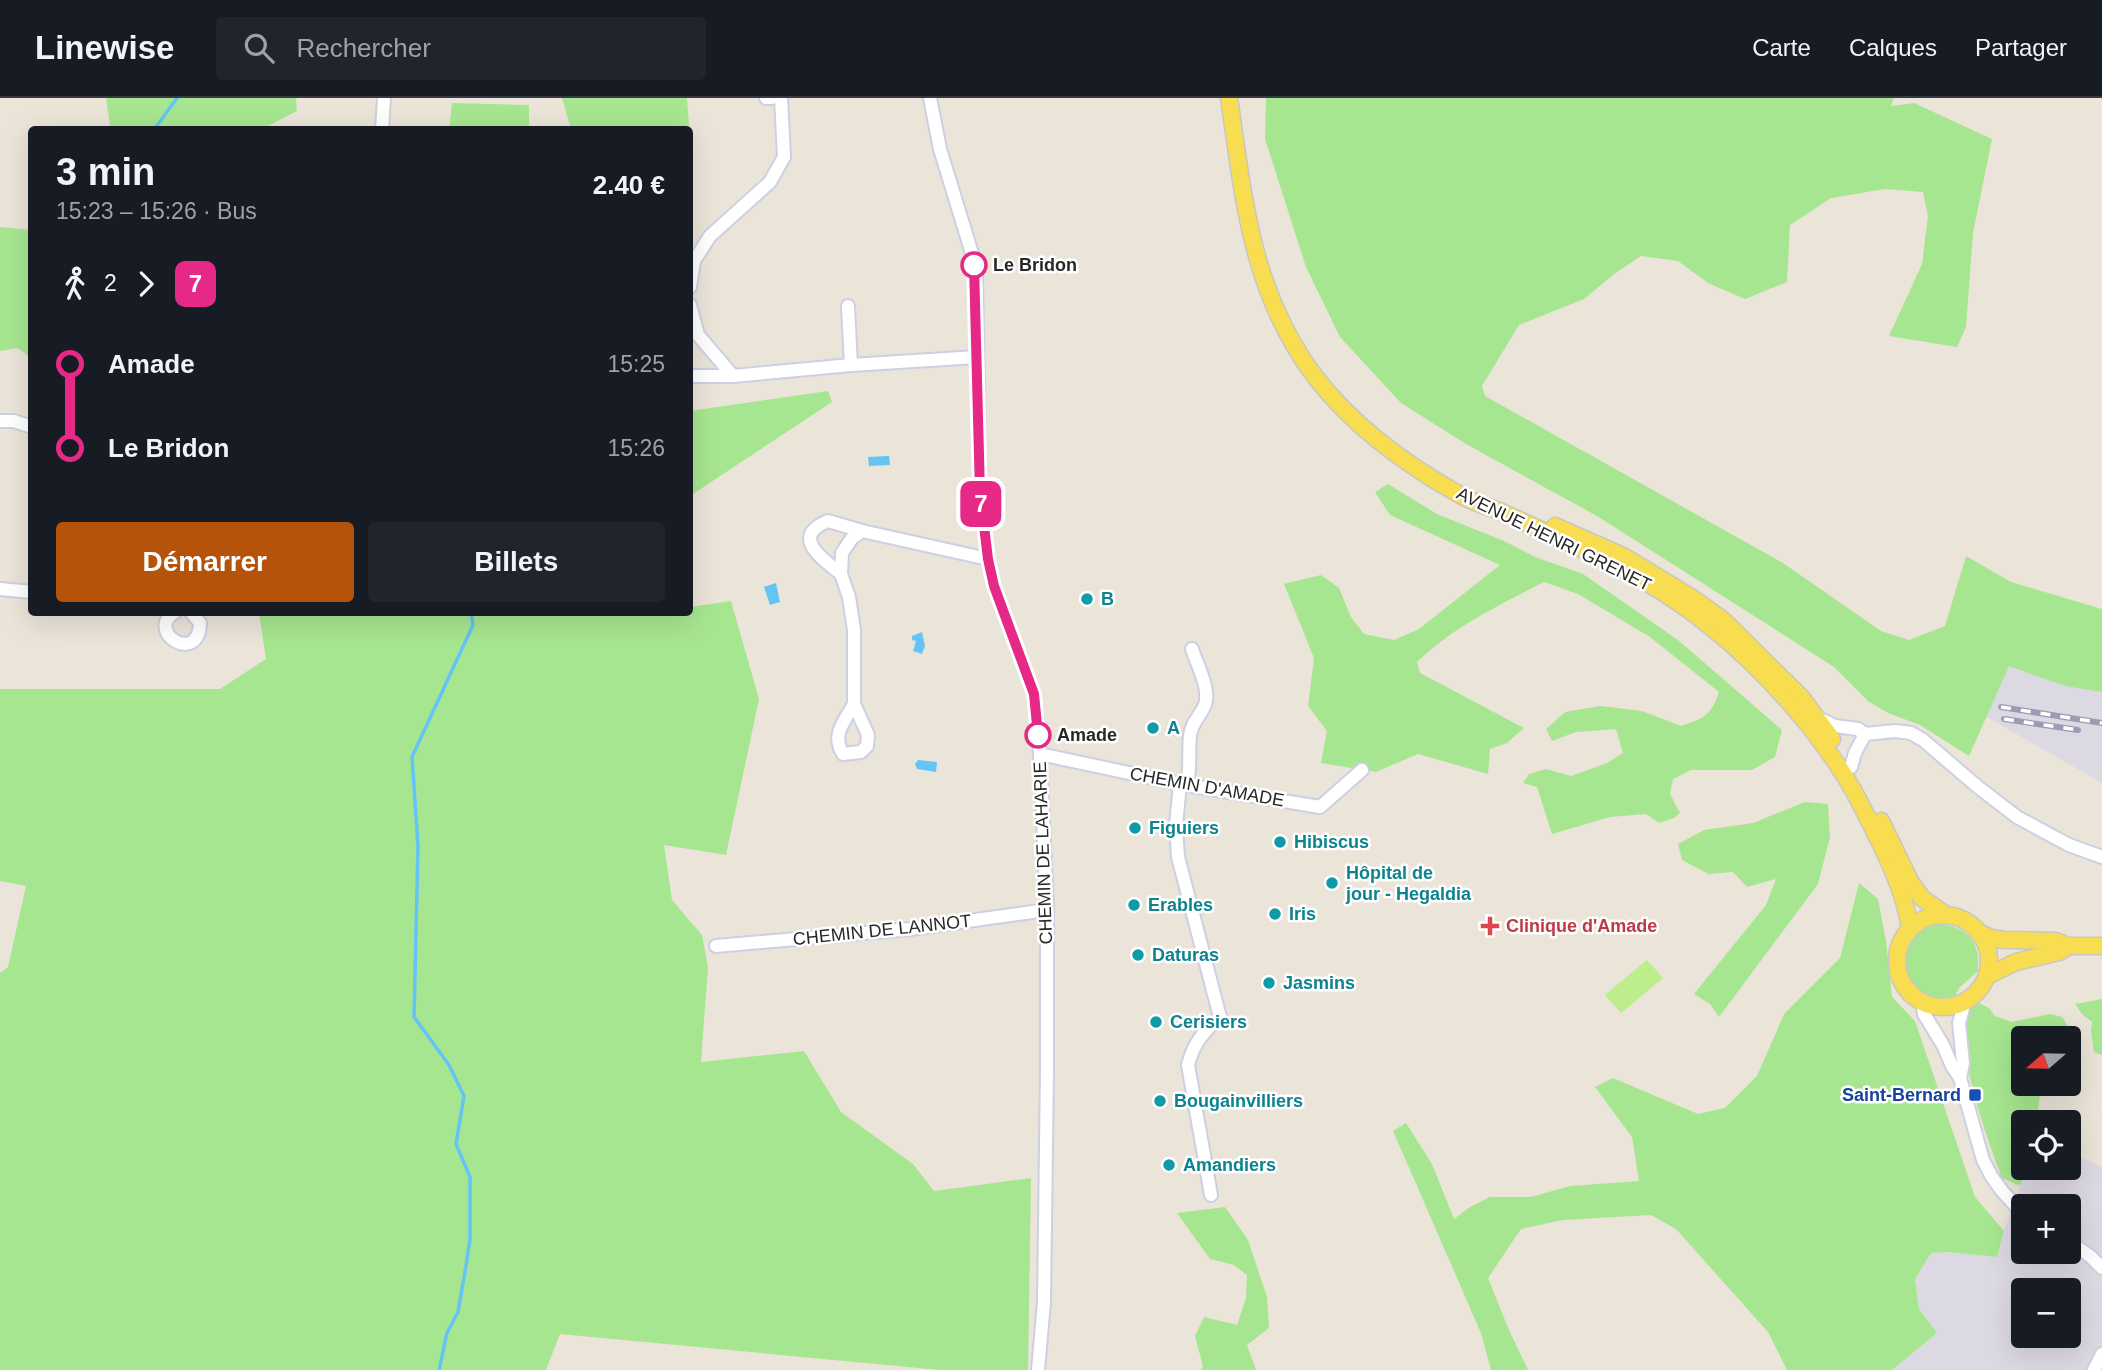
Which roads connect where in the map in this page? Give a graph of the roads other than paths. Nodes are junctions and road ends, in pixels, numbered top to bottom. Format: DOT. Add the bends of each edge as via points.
graph roads {
  1 [pos="384,98"];
  2 [pos="766,98"];
  3 [pos="772,98"];
  4 [pos="781,98"];
  5 [pos="930,98"];
  6 [pos="1229,98"];
  7 [pos="382,126"];
  8 [pos="693,268"];
  9 [pos="848,306"];
  10 [pos="693,316"];
  11 [pos="976,357"];
  12 [pos="850,365"];
  13 [pos="693,376"];
  14 [pos="733,376"];
  15 [pos="0,421"];
  16 [pos="28,426"];
  17 [pos="1438,481"];
  18 [pos="862,531"];
  19 [pos="988,559"];
  20 [pos="841,574"];
  21 [pos="0,589"];
  22 [pos="28,592"];
  23 [pos="170,616"];
  24 [pos="194,616"];
  25 [pos="1192,649"];
  26 [pos="853,704"];
  27 [pos="1816,717"];
  28 [pos="1865,734"];
  29 [pos="1040,754"];
  30 [pos="1851,767"];
  31 [pos="1362,770"];
  32 [pos="1183,784"];
  33 [pos="2102,857"];
  34 [pos="1047,910"];
  35 [pos="1946,915"];
  36 [pos="1910,929"];
  37 [pos="1978,932"];
  38 [pos="716,946"];
  39 [pos="2068,946"];
  40 [pos="2102,946"];
  41 [pos="1987,976"];
  42 [pos="1965,1001"];
  43 [pos="1922,1002"];
  44 [pos="1960,1078"];
  45 [pos="1211,1195"];
  46 [pos="2011,1201"];
  47 [pos="2081,1250"];
  48 [pos="2102,1268"];
  49 [pos="2102,1354"];
  50 [pos="1038,1370"];
  51 [pos="2094,1370"];
  1 -- 7 [label="street"];
  2 -- 3 [label="street"];
  4 -- 8 [label="street" via="784,157 770,182 710,236"];
  5 -- 11 [label="street, CHEMIN DE LAHARIE" via="940,149 974,260"];
  6 -- 17 [label="main road, AVENUE HENRI GRENET" via="1247,221 1258,265 1287,334 1336,402 1367,433"];
  9 -- 12 [label="street"];
  10 -- 14 [label="street" via="698,335"];
  11 -- 12 [label="street"];
  11 -- 19 [label="street, CHEMIN DE LAHARIE" via="980,493"];
  12 -- 14 [label="street"];
  13 -- 14 [label="street"];
  15 -- 16 [label="street"];
  17 -- 27 [label="main road, AVENUE HENRI GRENET" via="1558,527 1664,579 1723,620 1778,672"];
  17 -- 36 [label="main road, AVENUE HENRI GRENET" via="1629,572 1697,616 1748,657 1807,723 1851,784 1890,866"];
  18 -- 19 [label="street"];
  18 -- 20 [label="street" via="842,553"];
  18 -- 20 [label="street" via="828,521 812,532 815,553"];
  19 -- 29 [label="street, CHEMIN DE LAHARIE" via="1034,694"];
  20 -- 26 [label="street" via="854,630"];
  21 -- 22 [label="street"];
  23 -- 24 [label="street" via="168,636 186,645 200,631"];
  25 -- 32 [label="street" via="1206,703 1191,726 1191,768"];
  27 -- 28 [label="street"];
  27 -- 30 [label="main road, AVENUE HENRI GRENET"];
  28 -- 30 [label="street"];
  28 -- 33 [label="street" via="1911,733 2017,817"];
  29 -- 32 [label="street, CHEMIN D'AMADE"];
  29 -- 34 [label="street, CHEMIN DE LAHARIE"];
  30 -- 35 [label="main road, AVENUE HENRI GRENET" via="1910,881 1922,898"];
  31 -- 32 [label="street, CHEMIN D'AMADE" via="1320,807"];
  32 -- 45 [label="street" via="1175,825 1178,857 1220,1017 1197,1040 1188,1065"];
  34 -- 38 [label="street, CHEMIN DE LANNOT" via="910,929"];
  34 -- 50 [label="street, CHEMIN DE LAHARIE" via="1044,1302"];
  35 -- 36 [label="main road" via="1920,921"];
  35 -- 37 [label="main road" via="1969,923"];
  36 -- 43 [label="main road" via="1902,941 1898,968 1907,988"];
  37 -- 39 [label="main road" via="1991,938 2056,941"];
  37 -- 41 [label="main road" via="1986,945"];
  39 -- 40 [label="main road"];
  39 -- 41 [label="main road"];
  41 -- 42 [label="main road"];
  42 -- 43 [label="main road" via="1944,1007"];
  42 -- 44 [label="street" via="1959,1023"];
  43 -- 44 [label="street" via="1924,1014"];
  44 -- 46 [label="street" via="1983,1160"];
  47 -- 48 [label="street"];
  49 -- 51 [label="street"];
}
